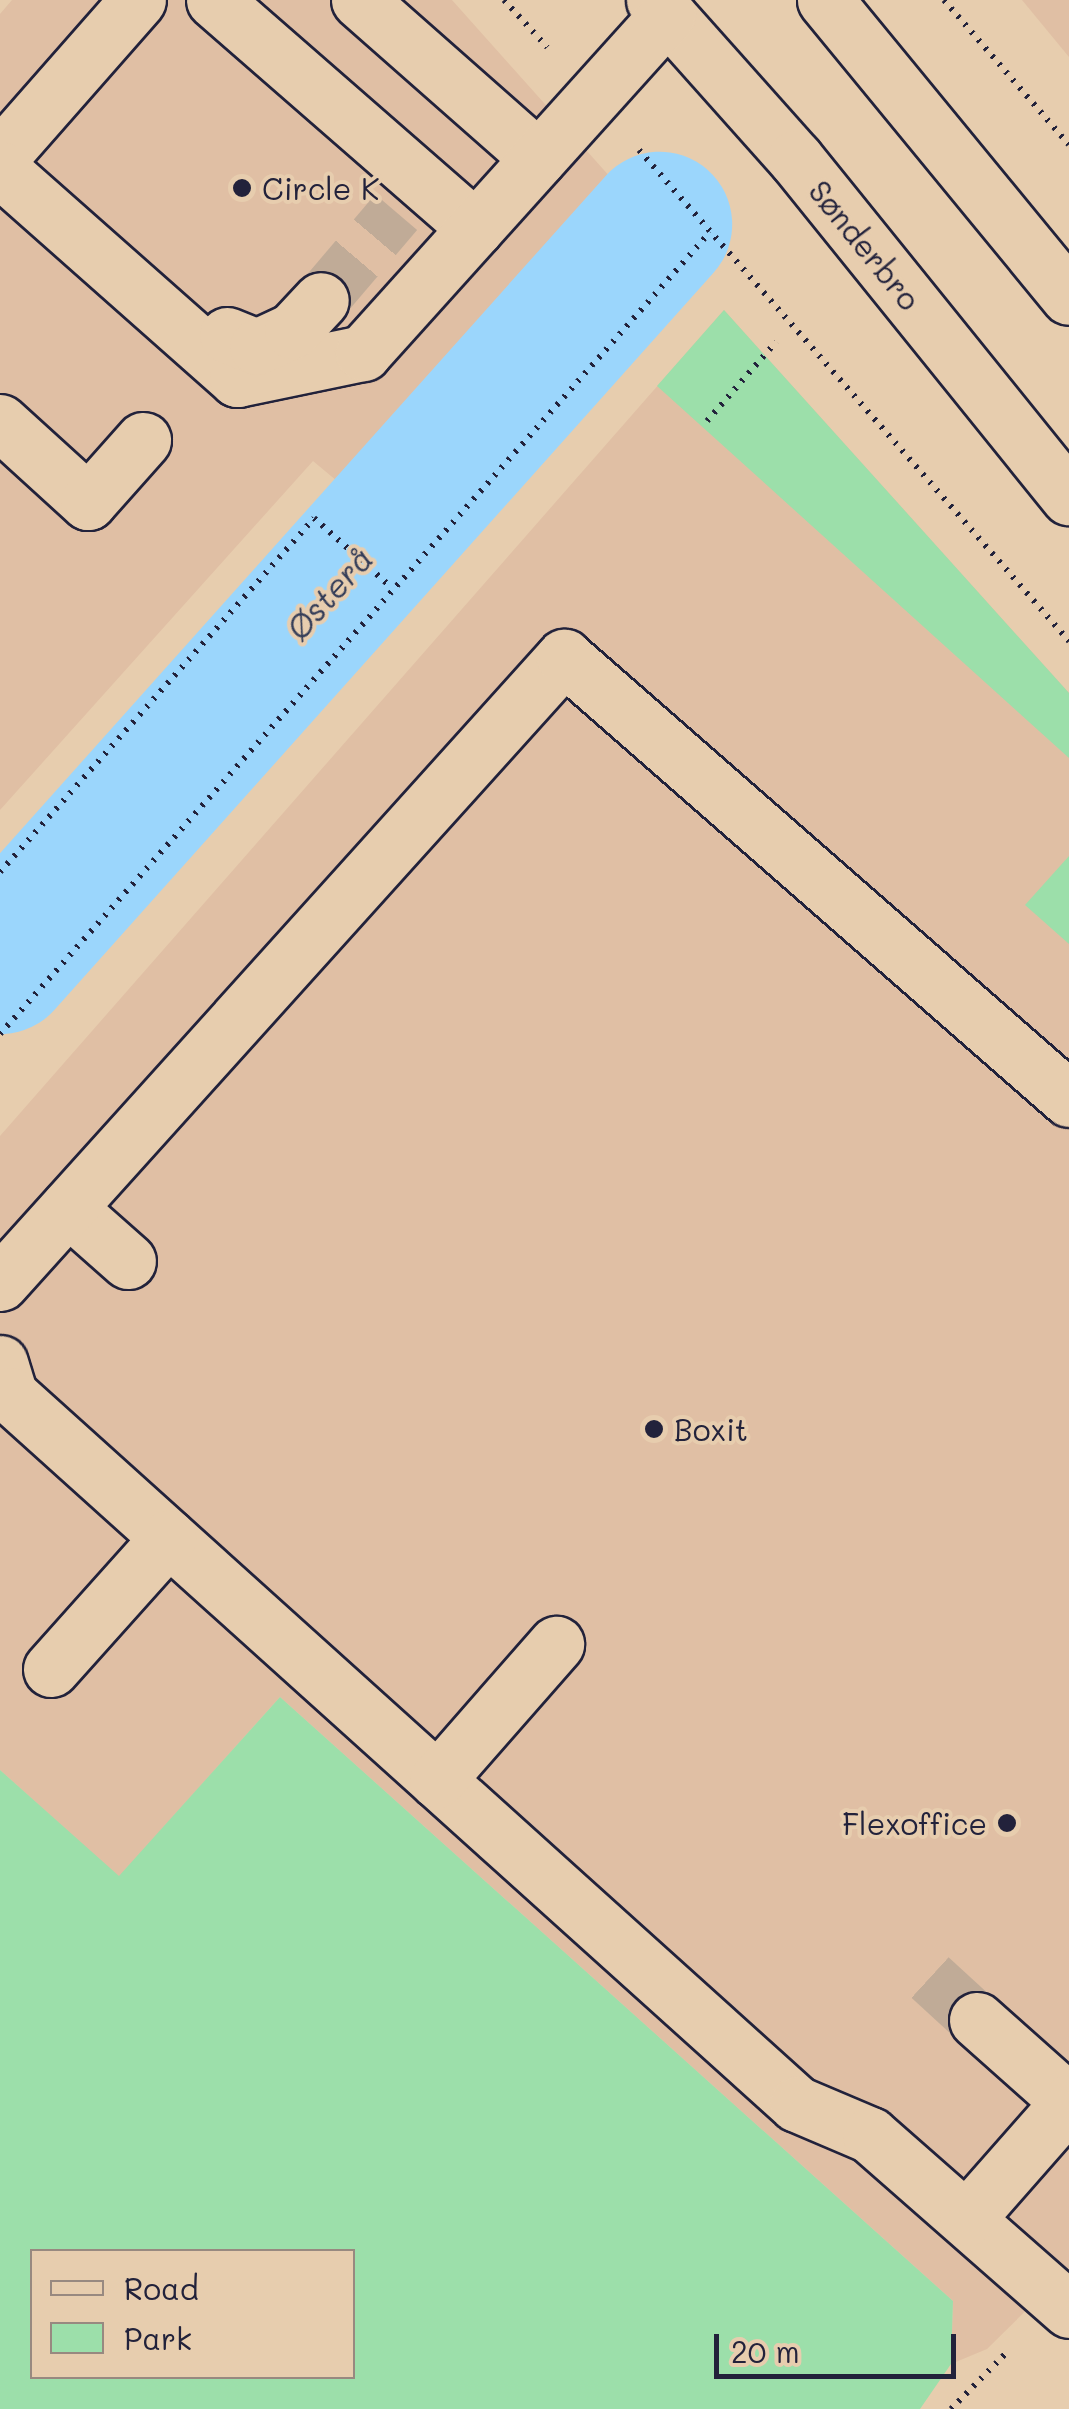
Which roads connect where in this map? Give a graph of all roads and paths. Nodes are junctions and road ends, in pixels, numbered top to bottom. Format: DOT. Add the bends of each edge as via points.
graph roads {
  1 [pos="138,0"];
  2 [pos="214,0"];
  3 [pos="359,0"];
  4 [pos="504,0"];
  5 [pos="825,0"];
  6 [pos="944,0"];
  7 [pos="660,7"];
  8 [pos="592,98"];
  9 [pos="1069,145"];
  10 [pos="4,157"];
  11 [pos="538,158"];
  12 [pos="474,228"];
  13 [pos="710,232"];
  14 [pos="1069,297"];
  15 [pos="321,300"];
  16 [pos="776,342"];
  17 [pos="707,421"];
  18 [pos="0,422"];
  19 [pos="144,440"];
  20 [pos="1062,486"];
  21 [pos="390,586"];
  22 [pos="1069,640"];
  23 [pos="0,872"];
  24 [pos="0,1034"];
  25 [pos="1069,1099"];
  26 [pos="68,1208"];
  27 [pos="128,1261"];
  28 [pos="0,1283"];
  29 [pos="0,1362"];
  30 [pos="168,1538"];
  31 [pos="556,1644"];
  32 [pos="51,1670"];
  33 [pos="438,1780"];
  34 [pos="977,2020"];
  35 [pos="1069,2102"];
  36 [pos="966,2218"];
  37 [pos="1069,2310"];
  1 -- 10 [label="street"];
  2 -- 12 [label="street" via="409,197"];
  3 -- 11 [label="street"];
  4 -- 8 [label="path"];
  5 -- 14 [label="street"];
  6 -- 9 [label="path"];
  7 -- 8 [label="street"];
  7 -- 20 [label="street, Sønderbro" via="794,158"];
  8 -- 11 [label="street"];
  8 -- 13 [label="path"];
  10 -- 12 [label="street" via="236,380 362,353"];
  10 -- 15 [label="street" via="238,344 279,338"];
  11 -- 12 [label="street"];
  13 -- 21 [label="path"];
  13 -- 22 [label="path"];
  16 -- 17 [label="path"];
  18 -- 19 [label="street" via="88,502"];
  21 -- 23 [label="path" via="314,518"];
  21 -- 24 [label="path"];
  25 -- 26 [label="street" via="564,657"];
  26 -- 27 [label="street"];
  26 -- 28 [label="street"];
  29 -- 30 [label="street" via="10,1396"];
  30 -- 32 [label="street"];
  30 -- 33 [label="street"];
  31 -- 33 [label="street"];
  33 -- 36 [label="street" via="798,2104 870,2135"];
  34 -- 35 [label="street"];
  35 -- 36 [label="street"];
  36 -- 37 [label="street"];
}
